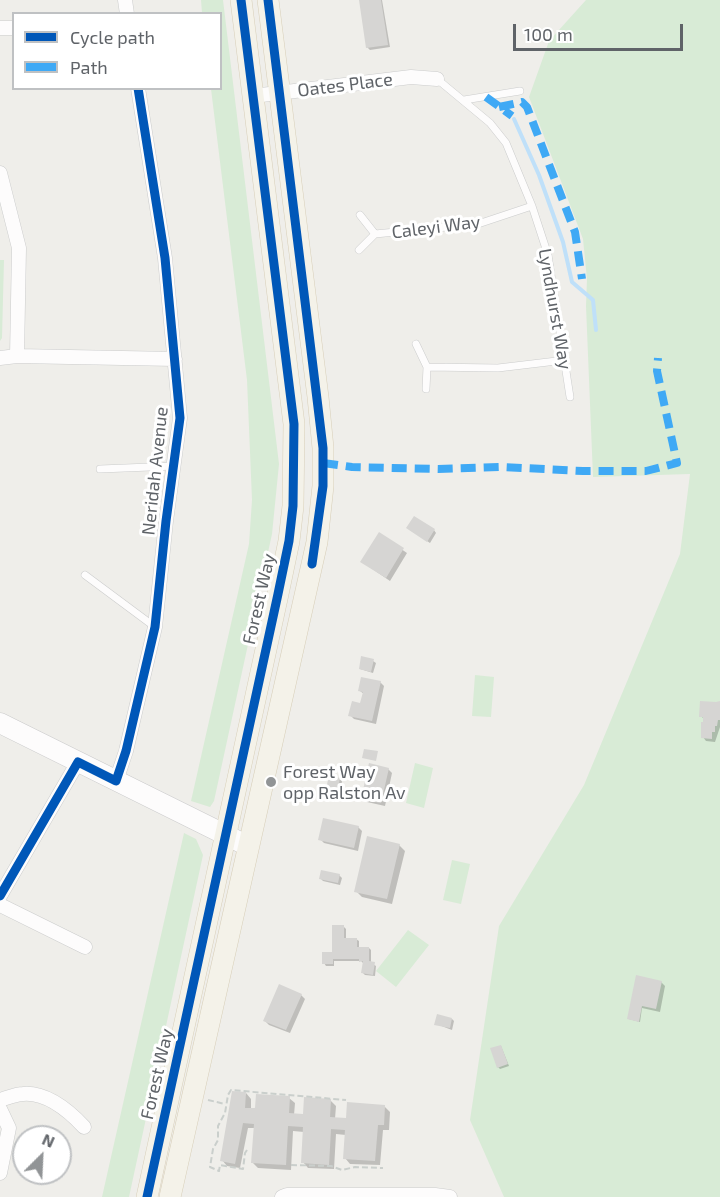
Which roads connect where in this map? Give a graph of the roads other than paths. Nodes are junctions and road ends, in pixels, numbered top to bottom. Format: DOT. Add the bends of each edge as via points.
graph roads {
  1 [pos="241,0"];
  2 [pos="268,0"];
  3 [pos="437,79"];
  4 [pos="138,90"];
  5 [pos="520,91"];
  6 [pos="279,93"];
  7 [pos="253,96"];
  8 [pos="464,100"];
  9 [pos="0,173"];
  10 [pos="532,206"];
  11 [pos="360,215"];
  12 [pos="375,234"];
  13 [pos="359,250"];
  14 [pos="416,344"];
  15 [pos="17,357"];
  16 [pos="0,358"];
  17 [pos="175,359"];
  18 [pos="565,360"];
  19 [pos="427,367"];
  20 [pos="426,389"];
  21 [pos="570,397"];
  22 [pos="175,466"];
  23 [pos="100,469"];
  24 [pos="85,575"];
  25 [pos="155,627"];
  26 [pos="0,723"];
  27 [pos="78,762"];
  28 [pos="116,781"];
  29 [pos="226,836"];
  30 [pos="248,846"];
  31 [pos="0,896"];
  32 [pos="0,905"];
  33 [pos="85,946"];
  34 [pos="0,1100"];
  35 [pos="0,1109"];
  36 [pos="84,1127"];
  37 [pos="0,1173"];
  38 [pos="147,1197"];
  39 [pos="170,1197"];
  40 [pos="282,1197"];
  41 [pos="450,1197"];
  1 -- 7 [label="main road, Forest Way"];
  2 -- 6 [label="main road"];
  3 -- 6 [label="street, Oates Place" via="411,77"];
  3 -- 8 [label="lane, Lyndhurst Way"];
  4 -- 17 [label="street, Neridah Avenue" via="165,258"];
  5 -- 8 [label="lane"];
  6 -- 7 [label="street, Oates Place"];
  6 -- 30 [label="main road" via="318,397 323,486 308,584"];
  7 -- 29 [label="main road, Forest Way" via="291,395 295,481 289,541"];
  8 -- 10 [label="lane, Lyndhurst Way" via="506,143"];
  9 -- 15 [label="street" via="20,248"];
  10 -- 12 [label="lane, Caleyi Way" via="478,224"];
  10 -- 18 [label="lane, Lyndhurst Way" via="548,255"];
  11 -- 12 [label="lane, Caleyi Way"];
  12 -- 13 [label="lane, Caleyi Way"];
  14 -- 19 [label="lane"];
  15 -- 16 [label="street"];
  15 -- 17 [label="street"];
  17 -- 22 [label="street, Neridah Avenue" via="180,418"];
  18 -- 19 [label="lane" via="498,368"];
  18 -- 21 [label="lane, Lyndhurst Way"];
  19 -- 20 [label="lane"];
  22 -- 23 [label="lane"];
  22 -- 25 [label="street, Neridah Avenue"];
  24 -- 25 [label="lane"];
  25 -- 28 [label="street, Neridah Avenue"];
  26 -- 27 [label="street"];
  27 -- 28 [label="street"];
  27 -- 31 [label="street"];
  28 -- 29 [label="street"];
  29 -- 30 [label="street"];
  29 -- 38 [label="main road, Forest Way"];
  30 -- 39 [label="main road"];
  32 -- 33 [label="street"];
  34 -- 36 [label="street" via="23,1094 48,1099"];
  35 -- 37 [label="street" via="9,1128"];
  40 -- 41 [label="street"];
}
